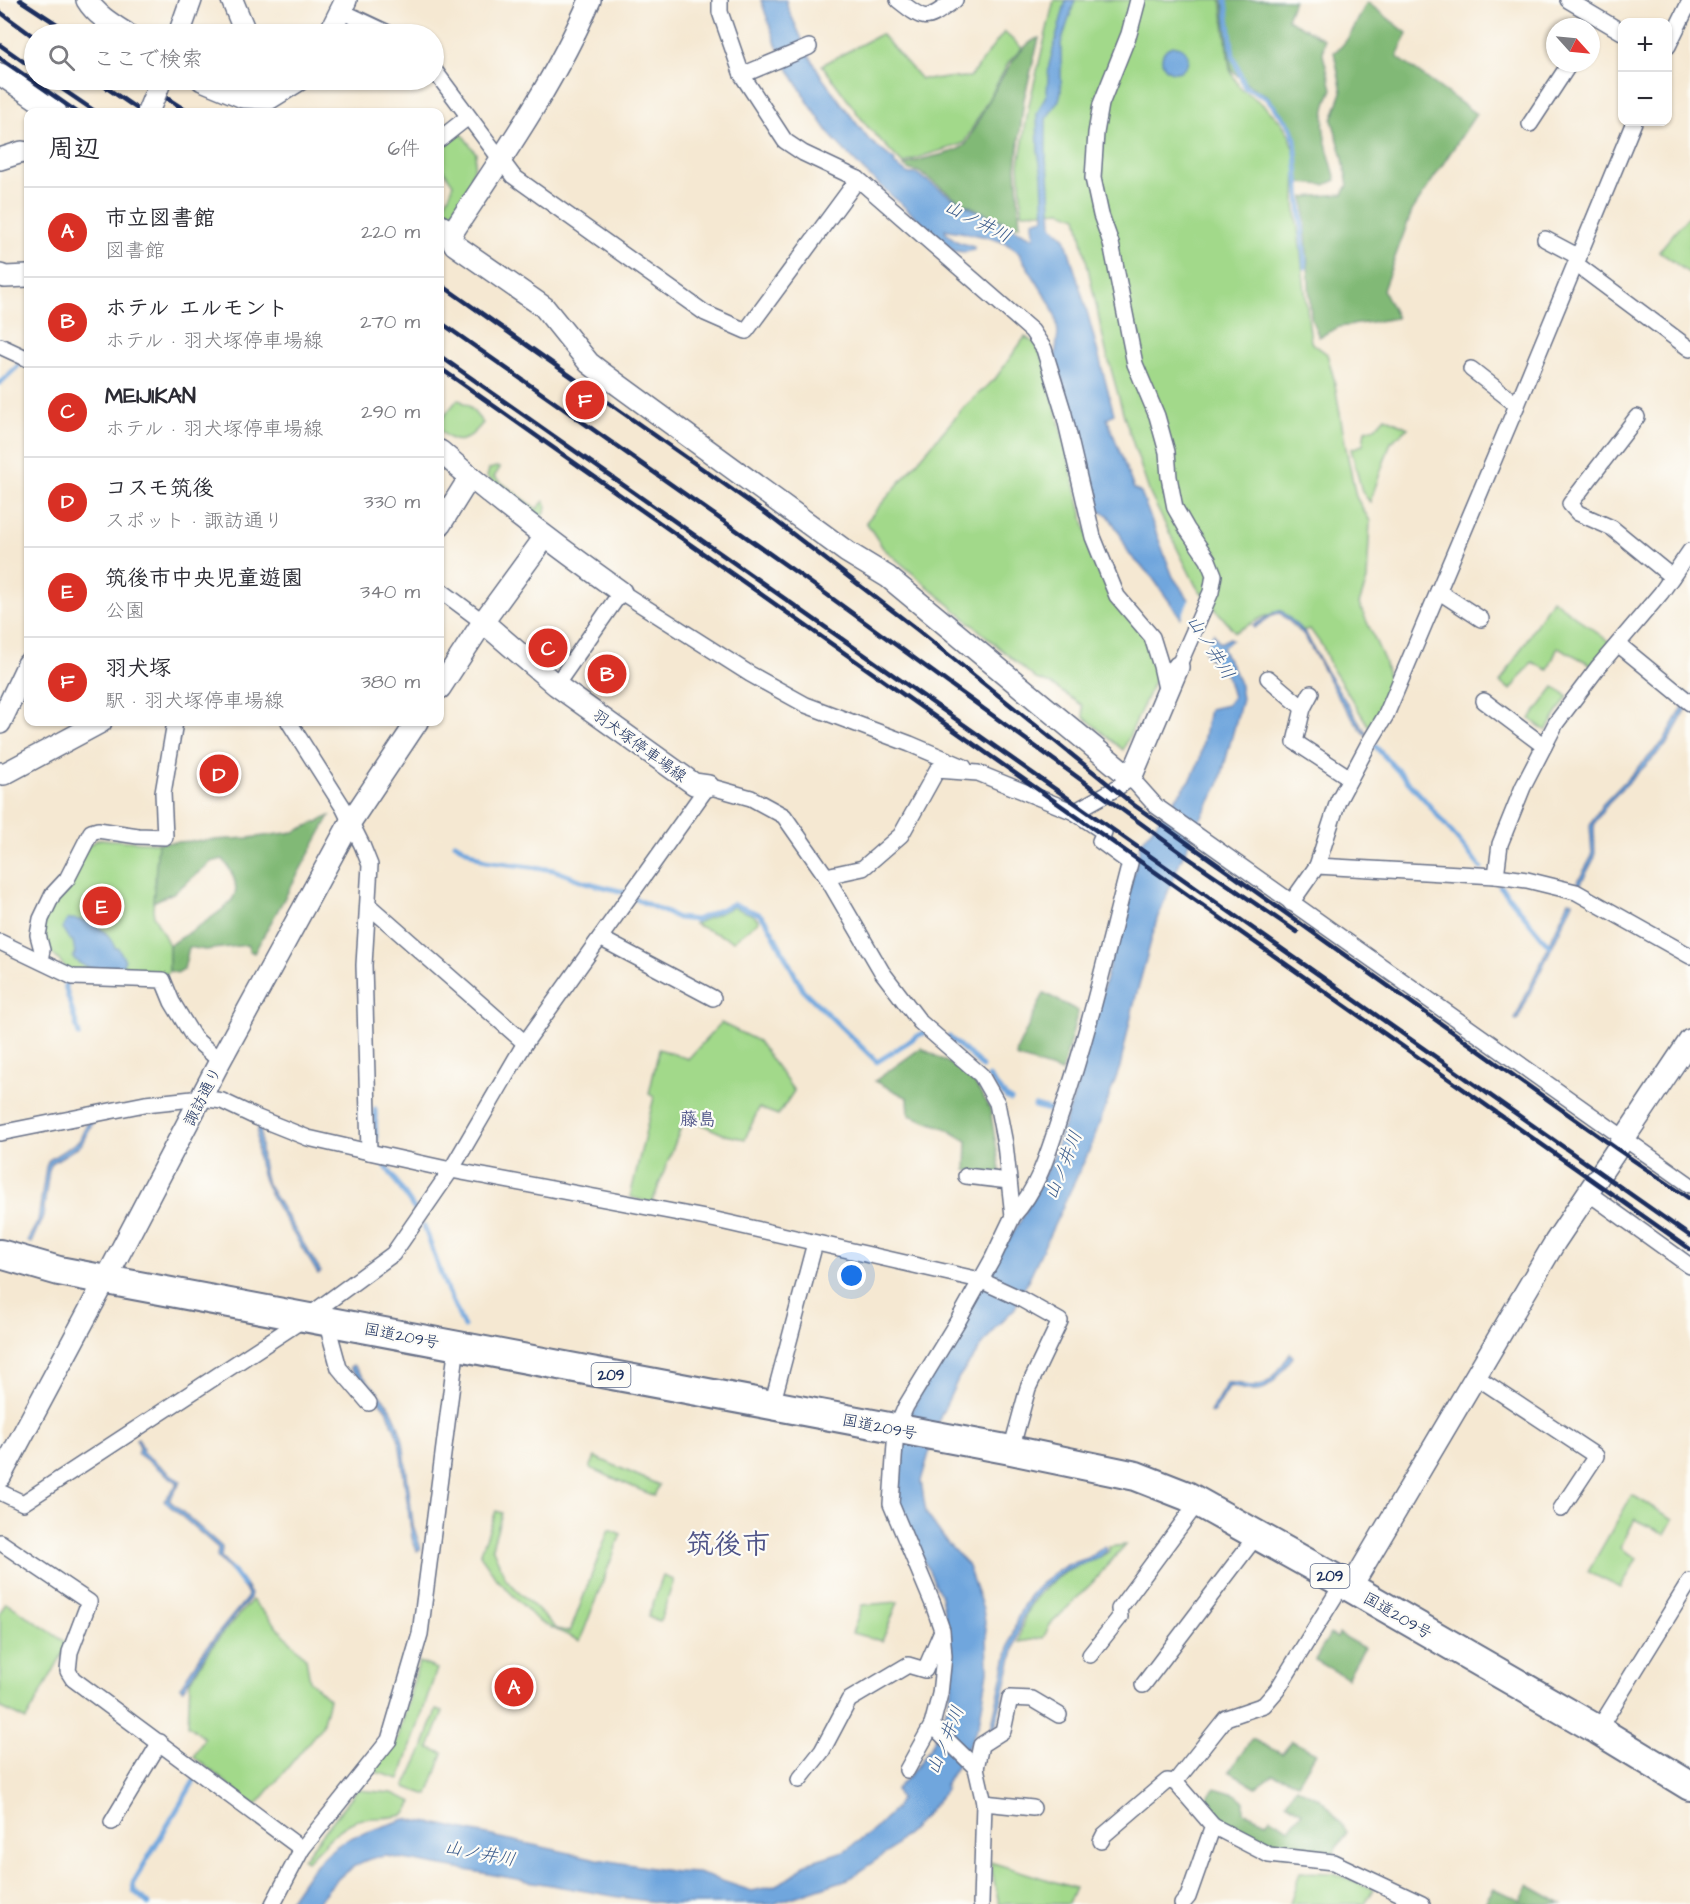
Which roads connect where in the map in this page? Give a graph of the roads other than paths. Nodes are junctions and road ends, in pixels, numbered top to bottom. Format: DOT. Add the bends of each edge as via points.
graph roads {
  1 [pos="87,0"];
  2 [pos="191,0"];
  3 [pos="232,0"];
  4 [pos="590,0"];
  5 [pos="720,0"];
  6 [pos="898,0"];
  7 [pos="955,0"];
  8 [pos="1138,0"];
  9 [pos="1568,0"];
  10 [pos="1679,0"];
  11 [pos="1690,1"];
  12 [pos="343,5"];
  13 [pos="1587,18"];
  14 [pos="111,24"];
  15 [pos="183,24"];
  16 [pos="242,24"];
  17 [pos="334,24"];
  18 [pos="374,24"];
  19 [pos="1600,26"];
  20 [pos="1618,31"];
  21 [pos="1672,31"];
  22 [pos="1672,36"];
  23 [pos="810,47"];
  24 [pos="1564,72"];
  25 [pos="0,74"];
  26 [pos="742,75"];
  27 [pos="444,84"];
  28 [pos="157,90"];
  29 [pos="226,90"];
  30 [pos="262,90"];
  31 [pos="50,108"];
  32 [pos="150,108"];
  33 [pos="468,117"];
  34 [pos="1530,124"];
  35 [pos="1632,126"];
  36 [pos="444,136"];
  37 [pos="24,152"];
  38 [pos="0,159"];
  39 [pos="500,159"];
  40 [pos="858,179"];
  41 [pos="447,226"];
  42 [pos="1545,239"];
  43 [pos="1577,260"];
  44 [pos="0,275"];
  45 [pos="24,276"];
  46 [pos="0,346"];
  47 [pos="1690,349"];
  48 [pos="24,357"];
  49 [pos="1471,369"];
  50 [pos="1517,405"];
  51 [pos="1637,417"];
  52 [pos="444,454"];
  53 [pos="470,477"];
  54 [pos="444,519"];
  55 [pos="545,537"];
  56 [pos="1690,550"];
  57 [pos="1672,577"];
  58 [pos="621,591"];
  59 [pos="1438,591"];
  60 [pos="444,593"];
  61 [pos="1481,619"];
  62 [pos="483,622"];
  63 [pos="1618,644"];
  64 [pos="1178,667"];
  65 [pos="24,672"];
  66 [pos="1268,678"];
  67 [pos="444,682"];
  68 [pos="556,685"];
  69 [pos="1167,693"];
  70 [pos="1311,693"];
  71 [pos="1484,701"];
  72 [pos="1690,704"];
  73 [pos="1303,708"];
  74 [pos="0,723"];
  75 [pos="94,726"];
  76 [pos="174,726"];
  77 [pos="292,726"];
  78 [pos="414,726"];
  79 [pos="1544,746"];
  80 [pos="0,772"];
  81 [pos="978,773"];
  82 [pos="1131,778"];
  83 [pos="1350,778"];
  84 [pos="708,786"];
  85 [pos="1074,812"];
  86 [pos="351,821"];
  87 [pos="1317,866"];
  88 [pos="826,876"];
  89 [pos="1496,876"];
  90 [pos="1291,903"];
  91 [pos="368,904"];
  92 [pos="600,938"];
  93 [pos="0,942"];
  94 [pos="1690,956"];
  95 [pos="40,960"];
  96 [pos="713,998"];
  97 [pos="1690,1040"];
  98 [pos="525,1043"];
  99 [pos="220,1062"];
  100 [pos="201,1098"];
  101 [pos="0,1133"];
  102 [pos="1624,1138"];
  103 [pos="369,1152"];
  104 [pos="451,1170"];
  105 [pos="966,1176"];
  106 [pos="1009,1181"];
  107 [pos="1690,1185"];
  108 [pos="1587,1192"];
  109 [pos="1013,1216"];
  110 [pos="815,1243"];
  111 [pos="0,1254"];
  112 [pos="1690,1266"];
  113 [pos="106,1279"];
  114 [pos="982,1281"];
  115 [pos="317,1319"];
  116 [pos="457,1345"];
  117 [pos="1475,1376"];
  118 [pos="369,1403"];
  119 [pos="772,1405"];
  120 [pos="896,1429"];
  121 [pos="1011,1450"];
  122 [pos="0,1478"];
  123 [pos="0,1492"];
  124 [pos="1198,1502"];
  125 [pos="1561,1509"];
  126 [pos="1257,1535"];
  127 [pos="0,1542"];
  128 [pos="1690,1581"];
  129 [pos="1347,1585"];
  130 [pos="942,1630"];
  131 [pos="1090,1655"];
  132 [pos="1143,1685"];
  133 [pos="1059,1715"];
  134 [pos="932,1725"];
  135 [pos="1598,1730"];
  136 [pos="160,1742"];
  137 [pos="973,1766"];
  138 [pos="907,1770"];
  139 [pos="799,1780"];
  140 [pos="1175,1782"];
  141 [pos="1690,1786"];
  142 [pos="984,1803"];
  143 [pos="1033,1808"];
  144 [pos="112,1822"];
  145 [pos="1213,1826"];
  146 [pos="1101,1841"];
  147 [pos="302,1849"];
  148 [pos="273,1904"];
  149 [pos="980,1904"];
  150 [pos="1182,1904"];
  151 [pos="1422,1904"];
  1 -- 14 [label="street"];
  2 -- 15 [label="street"];
  3 -- 16 [label="street"];
  4 -- 39 [label="street" via="558,68"];
  5 -- 26 [label="street" via="720,12"];
  6 -- 7 [label="street" via="920,17 932,17"];
  8 -- 64 [label="street" via="1101,104 1093,178 1111,243 1135,364 1167,452 1175,508 1214,574 1211,591"];
  9 -- 13 [label="street"];
  10 -- 21 [label="street"];
  11 -- 22 [label="street"];
  12 -- 17 [label="street"];
  12 -- 18 [label="street"];
  19 -- 20 [label="street"];
  23 -- 26 [label="street"];
  24 -- 34 [label="street"];
  25 -- 31 [label="street"];
  26 -- 40 [label="street" via="785,141"];
  27 -- 33 [label="street"];
  28 -- 32 [label="street, bridge"];
  29 -- 30 [label="street" via="243,97"];
  33 -- 36 [label="street"];
  33 -- 39 [label="street"];
  35 -- 43 [label="street"];
  37 -- 38 [label="street"];
  39 -- 40 [label="street" via="513,176 705,313 747,331"];
  39 -- 41 [label="street"];
  40 -- 69 [label="street" via="1032,330 1044,349 1093,537 1117,596 1152,637"];
  41 -- 82 [label="street" via="455,245 544,307 589,363 837,545 888,577"];
  42 -- 43 [label="street"];
  43 -- 47 [label="street"];
  43 -- 50 [label="street"];
  44 -- 45 [label="street"];
  46 -- 48 [label="street"];
  49 -- 50 [label="street"];
  50 -- 59 [label="street"];
  51 -- 57 [label="street" via="1570,504 1578,513 1612,528"];
  52 -- 53 [label="street"];
  53 -- 54 [label="street"];
  53 -- 55 [label="street"];
  55 -- 58 [label="street"];
  55 -- 62 [label="street"];
  56 -- 57 [label="street"];
  57 -- 63 [label="street"];
  58 -- 68 [label="street"];
  58 -- 81 [label="street" via="806,705"];
  59 -- 61 [label="street"];
  59 -- 83 [label="street" via="1386,715"];
  60 -- 62 [label="street"];
  62 -- 67 [label="street"];
  62 -- 68 [label="street, 羽犬塚停車場線"];
  63 -- 72 [label="street"];
  63 -- 79 [label="street" via="1556,723"];
  64 -- 69 [label="street"];
  65 -- 74 [label="street"];
  66 -- 73 [label="street"];
  68 -- 84 [label="street, 羽犬塚停車場線" via="694,784"];
  69 -- 82 [label="street"];
  70 -- 73 [label="street"];
  71 -- 79 [label="street"];
  73 -- 83 [label="street" via="1295,742"];
  75 -- 80 [label="street" via="4,774"];
  76 -- 95 [label="street" via="163,793 165,837 91,832 41,919"];
  77 -- 86 [label="street"];
  78 -- 86 [label="street, 諏訪通り"];
  79 -- 89 [label="street" via="1500,844"];
  81 -- 85 [label="street"];
  81 -- 88 [label="street" via="937,770 901,835 863,868"];
  82 -- 85 [label="street"];
  82 -- 90 [label="street" via="1156,806"];
  83 -- 87 [label="street" via="1338,801"];
  84 -- 88 [label="street" via="751,798 784,816"];
  84 -- 92 [label="street"];
  85 -- 109 [label="street" via="1104,832 1100,841 1130,863 1075,1074 1045,1164 1026,1202"];
  86 -- 91 [label="street" via="370,865"];
  86 -- 99 [label="street, 諏訪通り"];
  87 -- 89 [label="street"];
  87 -- 90 [label="street"];
  88 -- 106 [label="street" via="882,972 920,1022 981,1075 997,1102"];
  89 -- 94 [label="street" via="1576,892"];
  90 -- 102 [label="street"];
  91 -- 98 [label="street"];
  91 -- 103 [label="street" via="364,976"];
  92 -- 96 [label="street"];
  92 -- 98 [label="street"];
  93 -- 95 [label="street"];
  95 -- 99 [label="street" via="74,977 163,980 194,1038"];
  97 -- 102 [label="street"];
  98 -- 104 [label="street"];
  99 -- 100 [label="street, 諏訪通り"];
  100 -- 101 [label="street" via="145,1104"];
  100 -- 103 [label="street" via="222,1101 308,1138"];
  100 -- 113 [label="street, 諏訪通り"];
  102 -- 107 [label="street"];
  102 -- 108 [label="street"];
  103 -- 104 [label="street"];
  104 -- 110 [label="street" via="716,1220"];
  104 -- 115 [label="street" via="393,1254 327,1301"];
  105 -- 106 [label="street"];
  106 -- 109 [label="street"];
  108 -- 112 [label="street"];
  108 -- 117 [label="street"];
  109 -- 114 [label="street"];
  110 -- 114 [label="street"];
  110 -- 119 [label="street"];
  111 -- 113 [label="highway, 国道209号 / 209" via="59,1271"];
  113 -- 115 [label="highway, 国道209号 / 209"];
  113 -- 122 [label="street, 諏訪通り"];
  114 -- 120 [label="street" via="911,1397"];
  114 -- 121 [label="street" via="1060,1321 1028,1388"];
  115 -- 116 [label="highway, 国道209号 / 209"];
  115 -- 118 [label="street" via="339,1368"];
  115 -- 123 [label="street" via="23,1503"];
  116 -- 119 [label="highway, 国道209号 / 209"];
  116 -- 147 [label="street" via="420,1634 389,1740"];
  117 -- 125 [label="street" via="1596,1456"];
  117 -- 129 [label="street"];
  119 -- 120 [label="highway, 国道209号 / 209"];
  120 -- 121 [label="highway, 国道209号 / 209"];
  120 -- 130 [label="street" via="891,1504"];
  121 -- 124 [label="highway, 国道209号 / 209" via="1136,1476"];
  124 -- 126 [label="highway, 国道209号 / 209"];
  124 -- 131 [label="street"];
  126 -- 129 [label="highway, 国道209号 / 209"];
  126 -- 132 [label="street"];
  127 -- 136 [label="street" via="89,1602 70,1652 68,1671 73,1679"];
  128 -- 135 [label="street"];
  129 -- 135 [label="highway, 国道209号 / 209"];
  129 -- 140 [label="street" via="1264,1705 1226,1718"];
  130 -- 134 [label="street" via="944,1656"];
  130 -- 139 [label="street" via="925,1670 908,1665 849,1700 822,1751"];
  133 -- 137 [label="street" via="1032,1699 1010,1698 1003,1731 981,1745"];
  134 -- 137 [label="street"];
  134 -- 138 [label="street"];
  135 -- 141 [label="highway, 国道209号 / 209"];
  136 -- 144 [label="street"];
  136 -- 147 [label="street"];
  137 -- 142 [label="street"];
  140 -- 145 [label="street"];
  140 -- 146 [label="street" via="1167,1781"];
  142 -- 143 [label="street"];
  142 -- 149 [label="street"];
  145 -- 150 [label="street"];
  145 -- 151 [label="street" via="1269,1855 1333,1862"];
  147 -- 148 [label="street"];
}
